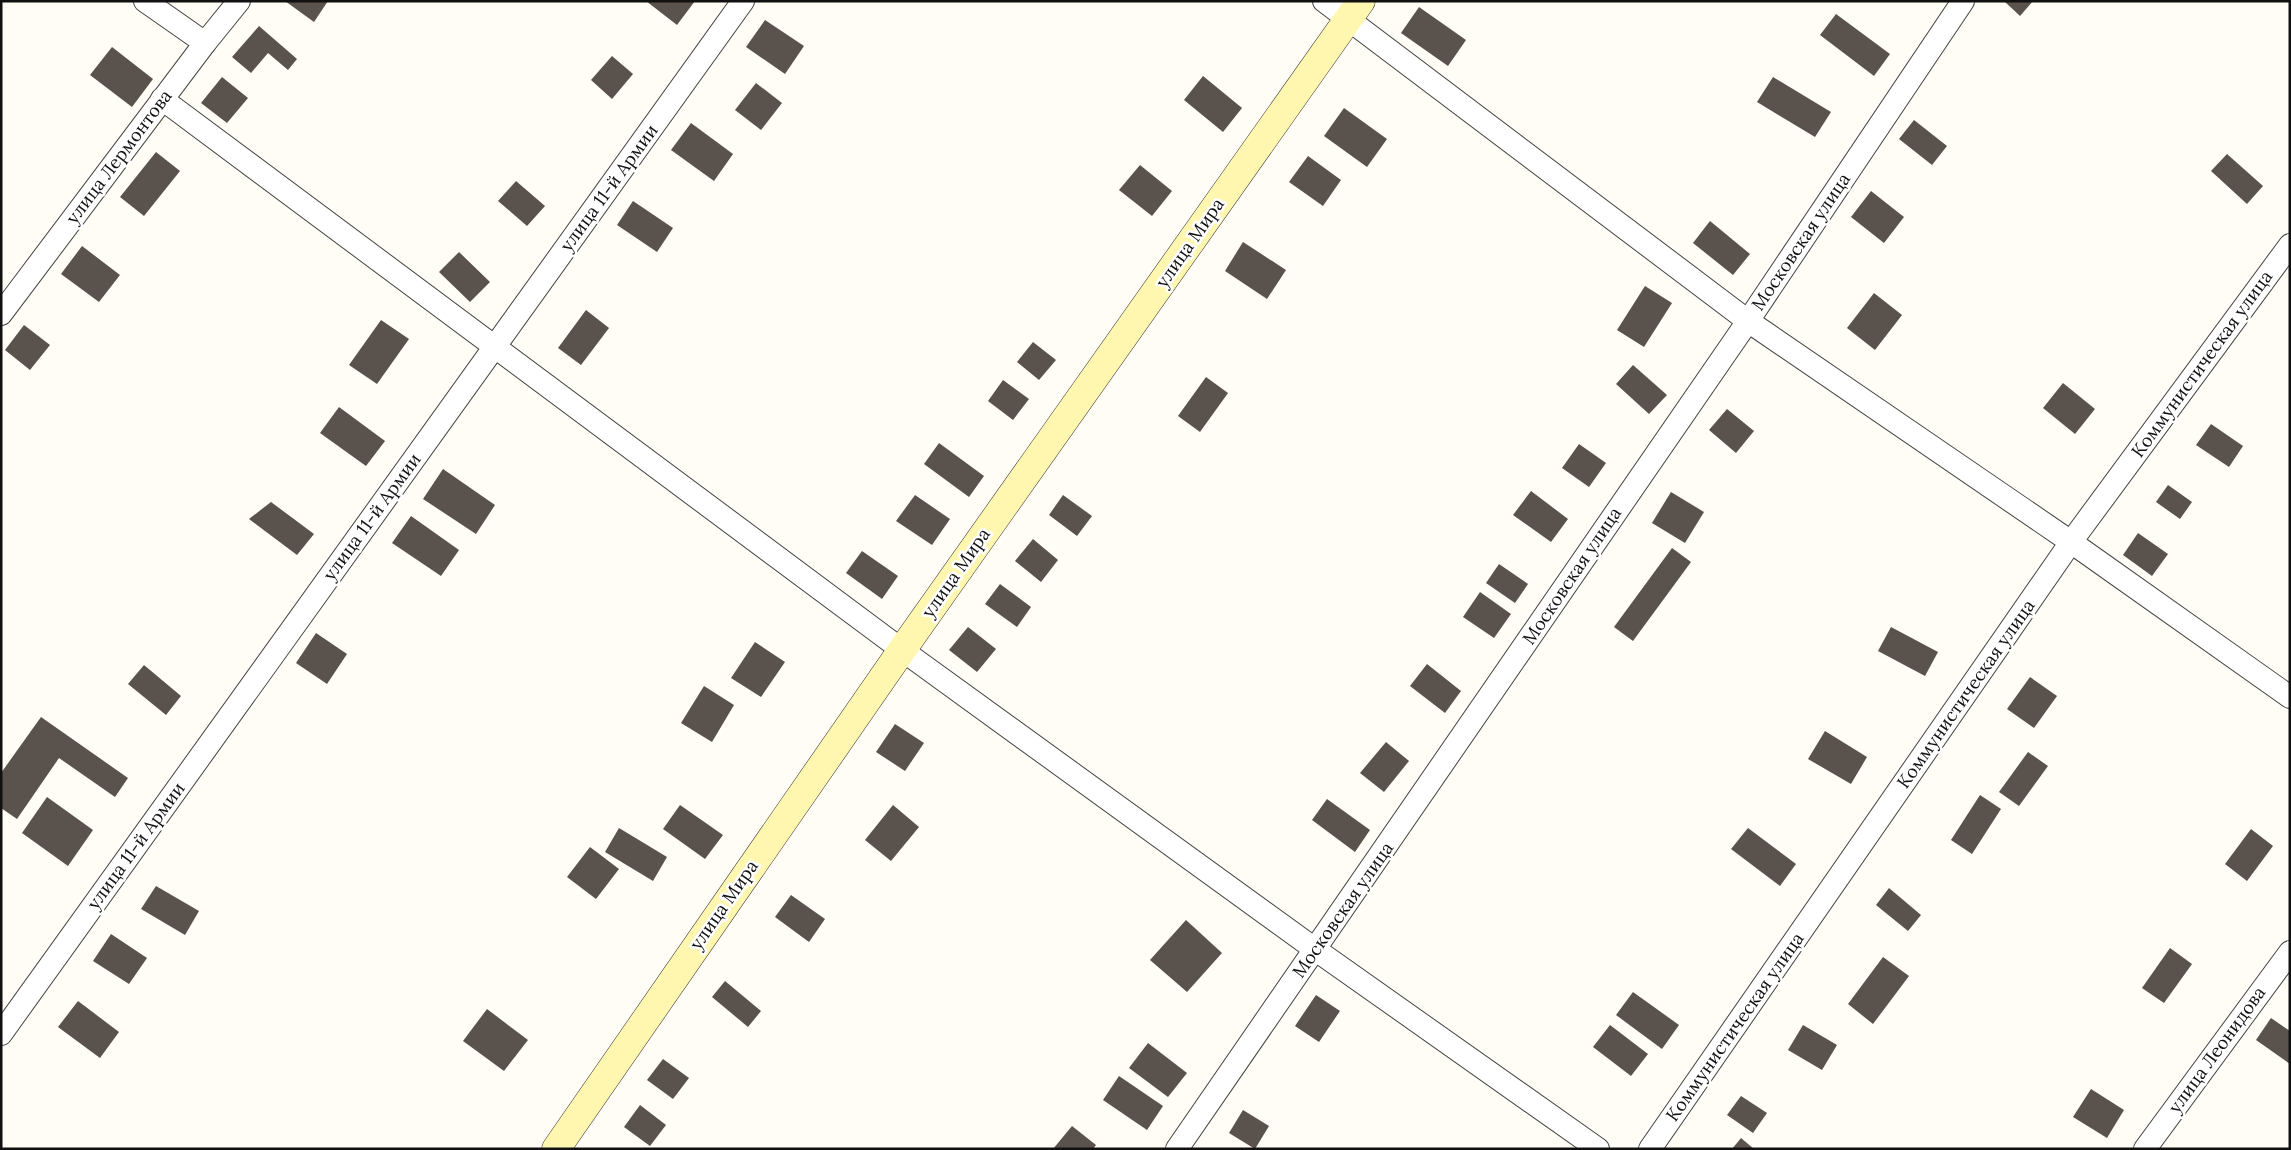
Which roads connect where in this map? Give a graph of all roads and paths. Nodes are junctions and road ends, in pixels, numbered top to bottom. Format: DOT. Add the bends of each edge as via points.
graph roads {
  1 [pos="145,1"];
  2 [pos="239,1"];
  3 [pos="743,1"];
  4 [pos="1324,1"];
  5 [pos="1963,1"];
  6 [pos="1355,11"];
  7 [pos="204,43"];
  8 [pos="162,99"];
  9 [pos="2290,245"];
  10 [pos="1,314"];
  11 [pos="1748,320"];
  12 [pos="494,347"];
  13 [pos="2071,542"];
  14 [pos="902,650"];
  15 [pos="2290,697"];
  16 [pos="1316,950"];
  17 [pos="2290,952"];
  18 [pos="1,1034"];
  19 [pos="556,1149"];
  20 [pos="1177,1149"];
  21 [pos="1598,1149"];
  22 [pos="1650,1149"];
  23 [pos="2145,1149"];
  1 -- 7 [label="street"];
  2 -- 7 [label="street, улица Лермонтова"];
  3 -- 12 [label="street, улица 11-й Армии"];
  4 -- 6 [label="street"];
  5 -- 11 [label="street, Московская улица"];
  6 -- 11 [label="street"];
  6 -- 14 [label="street, улица Мира"];
  7 -- 8 [label="street, улица Лермонтова"];
  8 -- 10 [label="street, улица Лермонтова"];
  8 -- 12 [label="street"];
  9 -- 13 [label="street, Коммунистическая улица"];
  11 -- 13 [label="street"];
  11 -- 16 [label="street, Московская улица"];
  12 -- 14 [label="street"];
  12 -- 18 [label="street, улица 11-й Армии"];
  13 -- 15 [label="street"];
  13 -- 22 [label="street, Коммунистическая улица"];
  14 -- 16 [label="street"];
  14 -- 19 [label="street, улица Мира"];
  16 -- 20 [label="street, Московская улица"];
  16 -- 21 [label="street"];
  17 -- 23 [label="street, улица Леонидова"];
}
